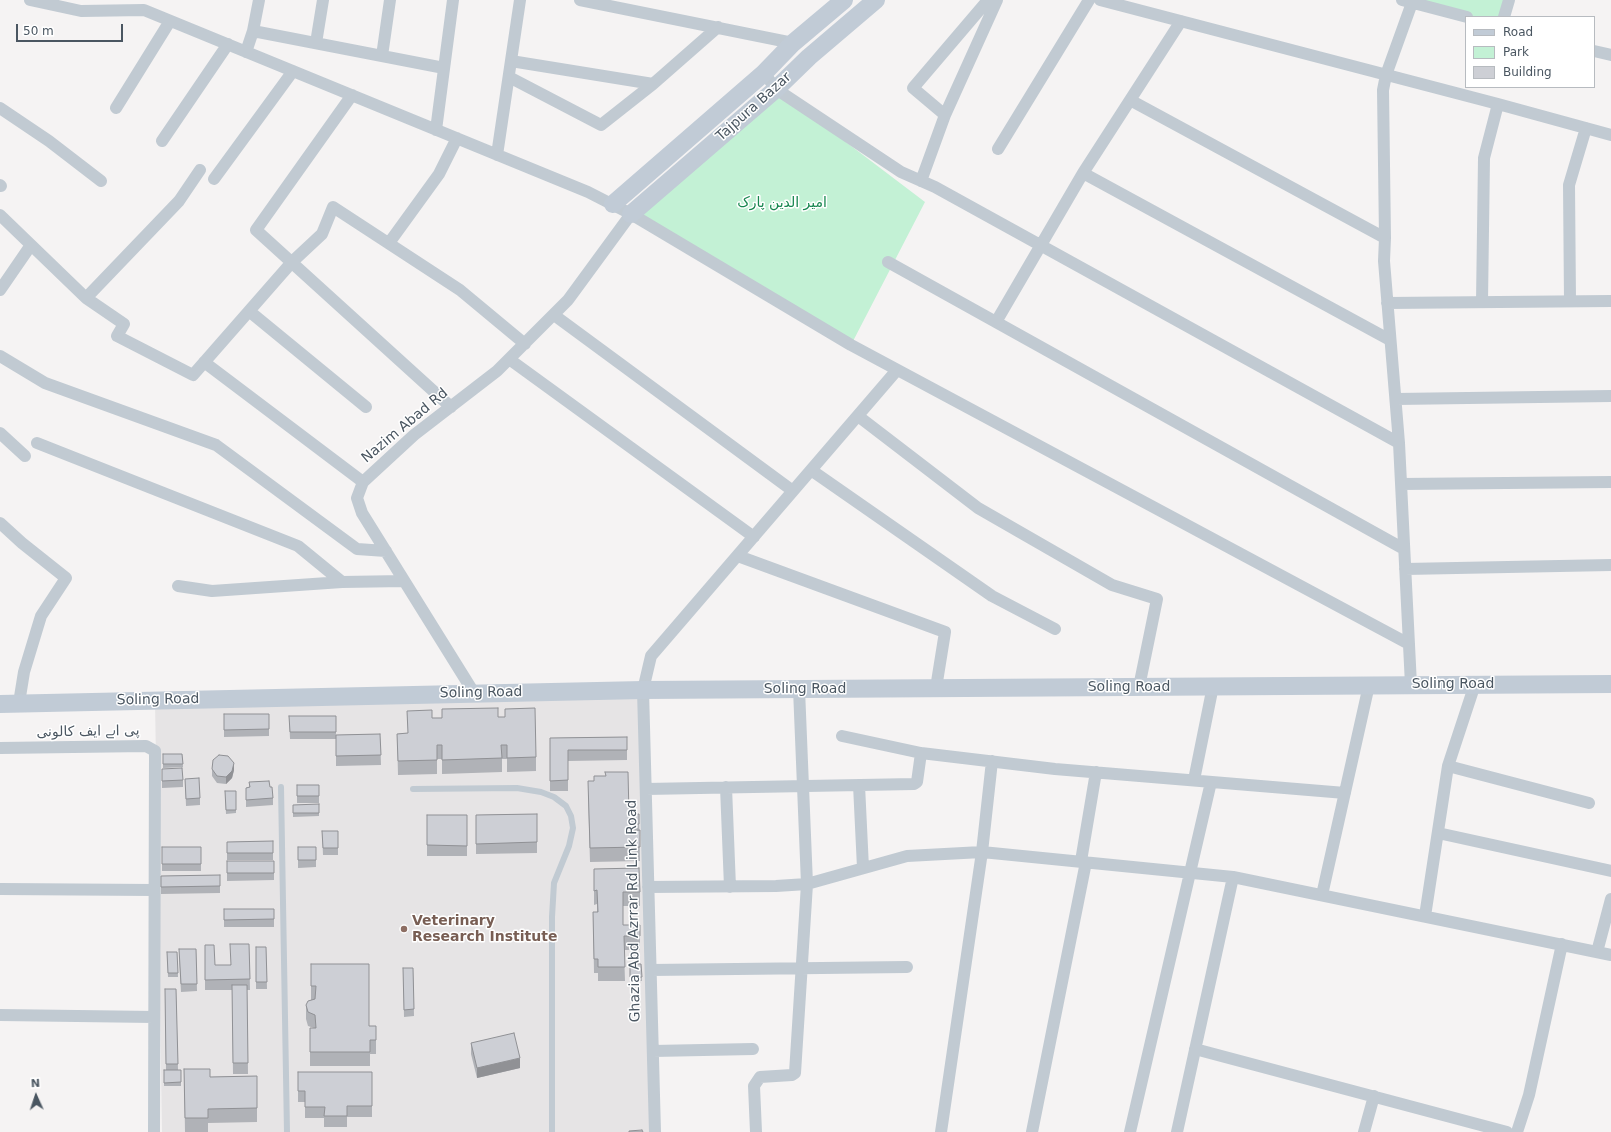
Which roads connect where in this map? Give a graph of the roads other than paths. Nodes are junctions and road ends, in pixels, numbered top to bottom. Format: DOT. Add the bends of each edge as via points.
graph roads {
  1 [pos="30,0"];
  2 [pos="259,0"];
  3 [pos="323,0"];
  4 [pos="390,0"];
  5 [pos="453,0"];
  6 [pos="520,0"];
  7 [pos="580,0"];
  8 [pos="844,0"];
  9 [pos="876,0"];
  10 [pos="988,0"];
  11 [pos="997,0"];
  12 [pos="1089,0"];
  13 [pos="1100,0"];
  14 [pos="1509,0"];
  15 [pos="593,1"];
  16 [pos="1409,1"];
  17 [pos="104,6"];
  18 [pos="1465,16"];
  19 [pos="1504,16"];
  20 [pos="1181,20"];
  21 [pos="170,21"];
  22 [pos="718,27"];
  23 [pos="253,31"];
  24 [pos="316,43"];
  25 [pos="793,43"];
  26 [pos="228,44"];
  27 [pos="1595,51"];
  28 [pos="246,52"];
  29 [pos="382,56"];
  30 [pos="1611,56"];
  31 [pos="511,61"];
  32 [pos="444,68"];
  33 [pos="292,71"];
  34 [pos="764,73"];
  35 [pos="1386,75"];
  36 [pos="509,77"];
  37 [pos="653,84"];
  38 [pos="776,89"];
  39 [pos="352,95"];
  40 [pos="1130,100"];
  41 [pos="1498,104"];
  42 [pos="0,108"];
  43 [pos="116,108"];
  44 [pos="945,115"];
  45 [pos="1586,128"];
  46 [pos="436,130"];
  47 [pos="1611,135"];
  48 [pos="457,138"];
  49 [pos="162,141"];
  50 [pos="998,148"];
  51 [pos="497,155"];
  52 [pos="200,170"];
  53 [pos="1083,173"];
  54 [pos="214,178"];
  55 [pos="101,181"];
  56 [pos="921,181"];
  57 [pos="613,204"];
  58 [pos="631,214"];
  59 [pos="0,215"];
  60 [pos="1385,238"];
  61 [pos="389,243"];
  62 [pos="31,245"];
  63 [pos="1040,246"];
  64 [pos="292,262"];
  65 [pos="888,262"];
  66 [pos="0,290"];
  67 [pos="86,298"];
  68 [pos="1570,301"];
  69 [pos="1611,301"];
  70 [pos="1482,302"];
  71 [pos="1387,303"];
  72 [pos="249,311"];
  73 [pos="554,315"];
  74 [pos="996,322"];
  75 [pos="1390,340"];
  76 [pos="525,344"];
  77 [pos="0,356"];
  78 [pos="510,359"];
  79 [pos="204,362"];
  80 [pos="897,370"];
  81 [pos="1611,396"];
  82 [pos="1396,399"];
  83 [pos="366,407"];
  84 [pos="451,407"];
  85 [pos="858,416"];
  86 [pos="0,434"];
  87 [pos="1399,443"];
  88 [pos="37,444"];
  89 [pos="25,456"];
  90 [pos="811,470"];
  91 [pos="363,482"];
  92 [pos="1611,482"];
  93 [pos="1401,484"];
  94 [pos="793,492"];
  95 [pos="0,523"];
  96 [pos="754,537"];
  97 [pos="1404,549"];
  98 [pos="386,550"];
  99 [pos="738,556"];
  100 [pos="1611,565"];
  101 [pos="1406,569"];
  102 [pos="404,581"];
  103 [pos="342,582"];
  104 [pos="178,586"];
  105 [pos="1055,629"];
  106 [pos="1409,644"];
  107 [pos="1475,684"];
  108 [pos="1611,684"];
  109 [pos="1370,685"];
  110 [pos="1411,685"];
  111 [pos="1139,686"];
  112 [pos="1213,686"];
  113 [pos="936,688"];
  114 [pos="799,689"];
  115 [pos="643,690"];
  116 [pos="474,693"];
  117 [pos="19,703"];
  118 [pos="0,704"];
  119 [pos="842,736"];
  120 [pos="0,748"];
  121 [pos="921,753"];
  122 [pos="992,761"];
  123 [pos="1448,766"];
  124 [pos="1096,772"];
  125 [pos="1194,780"];
  126 [pos="1211,782"];
  127 [pos="803,786"];
  128 [pos="859,786"];
  129 [pos="281,787"];
  130 [pos="726,788"];
  131 [pos="413,789"];
  132 [pos="646,789"];
  133 [pos="1345,793"];
  134 [pos="1589,803"];
  135 [pos="1438,833"];
  136 [pos="982,852"];
  137 [pos="1083,862"];
  138 [pos="863,868"];
  139 [pos="1611,871"];
  140 [pos="1190,872"];
  141 [pos="1233,877"];
  142 [pos="807,884"];
  143 [pos="648,887"];
  144 [pos="730,887"];
  145 [pos="0,889"];
  146 [pos="154,890"];
  147 [pos="1322,895"];
  148 [pos="1611,899"];
  149 [pos="1425,916"];
  150 [pos="1562,944"];
  151 [pos="1597,952"];
  152 [pos="1611,955"];
  153 [pos="802,968"];
  154 [pos="907,968"];
  155 [pos="651,970"];
  156 [pos="0,1015"];
  157 [pos="154,1017"];
  158 [pos="1195,1048"];
  159 [pos="753,1049"];
  160 [pos="653,1051"];
  161 [pos="1374,1096"];
  162 [pos="154,1132"];
  163 [pos="287,1132"];
  164 [pos="552,1132"];
  165 [pos="655,1132"];
  166 [pos="756,1132"];
  167 [pos="941,1132"];
  168 [pos="1032,1132"];
  169 [pos="1130,1132"];
  170 [pos="1177,1132"];
  171 [pos="1364,1132"];
  172 [pos="1507,1132"];
  173 [pos="1517,1132"];
  1 -- 17 [label="street" via="81,11"];
  2 -- 23 [label="street"];
  3 -- 24 [label="street"];
  4 -- 29 [label="street"];
  5 -- 32 [label="street"];
  6 -- 31 [label="street"];
  7 -- 15 [label="street"];
  8 -- 25 [label="street, Tajpura Bazar"];
  9 -- 38 [label="street, Tajpura Bazar"];
  10 -- 44 [label="street" via="913,88"];
  11 -- 44 [label="street"];
  12 -- 50 [label="street"];
  13 -- 20 [label="street"];
  14 -- 19 [label="street"];
  15 -- 22 [label="street"];
  16 -- 18 [label="street"];
  16 -- 35 [label="street"];
  17 -- 21 [label="street" via="144,10"];
  20 -- 35 [label="street"];
  20 -- 40 [label="street"];
  21 -- 26 [label="street"];
  21 -- 43 [label="street"];
  22 -- 25 [label="street"];
  22 -- 37 [label="street"];
  23 -- 24 [label="street"];
  23 -- 28 [label="street"];
  24 -- 29 [label="street"];
  25 -- 34 [label="street, Tajpura Bazar"];
  26 -- 28 [label="street"];
  26 -- 49 [label="street"];
  27 -- 30 [label="street"];
  28 -- 33 [label="street"];
  29 -- 32 [label="street"];
  31 -- 36 [label="street"];
  31 -- 37 [label="street"];
  32 -- 46 [label="street"];
  33 -- 39 [label="street"];
  33 -- 54 [label="street"];
  34 -- 38 [label="street"];
  34 -- 57 [label="street, Tajpura Bazar"];
  35 -- 41 [label="street"];
  35 -- 60 [label="street" via="1383,90"];
  36 -- 37 [label="street" via="601,125"];
  36 -- 51 [label="street"];
  38 -- 56 [label="street" via="883,161"];
  38 -- 58 [label="street, Tajpura Bazar"];
  39 -- 46 [label="street"];
  39 -- 64 [label="street" via="256,230"];
  40 -- 53 [label="street"];
  40 -- 60 [label="street"];
  41 -- 45 [label="street"];
  41 -- 70 [label="street" via="1484,158"];
  42 -- 55 [label="street"];
  44 -- 56 [label="street"];
  45 -- 47 [label="street"];
  45 -- 68 [label="street" via="1569,185"];
  46 -- 48 [label="street"];
  48 -- 51 [label="street"];
  48 -- 61 [label="street" via="439,174"];
  51 -- 57 [label="street"];
  52 -- 67 [label="street" via="178,200"];
  53 -- 63 [label="street"];
  53 -- 75 [label="street"];
  56 -- 63 [label="street"];
  57 -- 58 [label="street"];
  58 -- 73 [label="street, Nazim Abad Rd" via="568,300"];
  58 -- 80 [label="street" via="851,346"];
  59 -- 62 [label="street"];
  60 -- 71 [label="street"];
  61 -- 64 [label="street" via="333,207 322,234"];
  61 -- 76 [label="street" via="460,290"];
  62 -- 66 [label="street"];
  62 -- 67 [label="street"];
  63 -- 74 [label="street"];
  63 -- 87 [label="street"];
  64 -- 72 [label="street"];
  64 -- 84 [label="street"];
  65 -- 74 [label="street"];
  67 -- 79 [label="street" via="124,324 117,336 192,375"];
  68 -- 69 [label="street"];
  68 -- 70 [label="street"];
  70 -- 71 [label="street"];
  71 -- 75 [label="street"];
  72 -- 79 [label="street"];
  72 -- 83 [label="street"];
  73 -- 76 [label="street, Nazim Abad Rd"];
  73 -- 94 [label="street"];
  74 -- 97 [label="street"];
  75 -- 82 [label="street"];
  76 -- 78 [label="street, Nazim Abad Rd"];
  77 -- 98 [label="street" via="45,382 216,445 357,549"];
  78 -- 84 [label="street, Nazim Abad Rd"];
  78 -- 96 [label="street"];
  79 -- 91 [label="street"];
  80 -- 85 [label="street, Ghazia Abd Azrrar Rd Link Road"];
  80 -- 106 [label="street"];
  81 -- 82 [label="street"];
  82 -- 87 [label="street"];
  84 -- 91 [label="street, Nazim Abad Rd" via="414,435"];
  85 -- 90 [label="street, Ghazia Abd Azrrar Rd Link Road"];
  85 -- 111 [label="street" via="978,508 1112,585 1157,599"];
  86 -- 89 [label="street"];
  87 -- 93 [label="street"];
  88 -- 103 [label="street" via="298,546"];
  90 -- 94 [label="street, Ghazia Abd Azrrar Rd Link Road"];
  90 -- 105 [label="street" via="992,596"];
  91 -- 98 [label="street, Nazim Abad Rd" via="357,498 362,513"];
  92 -- 93 [label="street"];
  93 -- 97 [label="street"];
  94 -- 96 [label="street, Ghazia Abd Azrrar Rd Link Road"];
  95 -- 117 [label="street" via="22,544 66,578 41,616 24,672"];
  96 -- 99 [label="street, Ghazia Abd Azrrar Rd Link Road"];
  97 -- 101 [label="street"];
  98 -- 102 [label="street, Nazim Abad Rd"];
  99 -- 113 [label="street" via="945,632"];
  99 -- 115 [label="street, Ghazia Abd Azrrar Rd Link Road" via="651,656"];
  100 -- 101 [label="street"];
  101 -- 106 [label="street"];
  102 -- 103 [label="street"];
  102 -- 116 [label="street, Nazim Abad Rd"];
  103 -- 104 [label="street" via="212,591"];
  106 -- 110 [label="street"];
  107 -- 108 [label="street, Soling Road"];
  107 -- 110 [label="street, Soling Road"];
  107 -- 123 [label="street"];
  109 -- 110 [label="street, Soling Road"];
  109 -- 112 [label="street, Soling Road"];
  109 -- 133 [label="street"];
  111 -- 112 [label="street, Soling Road"];
  111 -- 113 [label="street, Soling Road"];
  112 -- 125 [label="street"];
  113 -- 114 [label="street, Soling Road"];
  114 -- 115 [label="street, Soling Road"];
  114 -- 127 [label="street"];
  115 -- 116 [label="street, Soling Road"];
  115 -- 132 [label="street, Ghazia Abd Azrrar Rd Link Road"];
  116 -- 117 [label="street, Soling Road"];
  117 -- 118 [label="street, Soling Road"];
  119 -- 121 [label="street"];
  120 -- 146 [label="street, پی اے ایف کالونی" via="146,746 155,751"];
  121 -- 122 [label="street"];
  121 -- 128 [label="street" via="914,784"];
  122 -- 124 [label="street"];
  122 -- 136 [label="street"];
  123 -- 134 [label="street"];
  123 -- 135 [label="street"];
  124 -- 125 [label="street"];
  124 -- 137 [label="street"];
  125 -- 126 [label="street"];
  126 -- 133 [label="street"];
  126 -- 140 [label="street"];
  127 -- 128 [label="street"];
  127 -- 130 [label="street"];
  127 -- 142 [label="street"];
  128 -- 138 [label="street"];
  129 -- 163 [label="lane"];
  130 -- 132 [label="street"];
  130 -- 144 [label="street"];
  131 -- 164 [label="lane" via="517,788 535,791 554,797 566,806 571,816 573,828 569,846 554,883"];
  132 -- 143 [label="street, Ghazia Abd Azrrar Rd Link Road"];
  133 -- 147 [label="street"];
  135 -- 139 [label="street"];
  135 -- 149 [label="street"];
  136 -- 137 [label="street"];
  136 -- 138 [label="street" via="907,856"];
  136 -- 167 [label="street"];
  137 -- 140 [label="street"];
  137 -- 168 [label="street"];
  138 -- 142 [label="street"];
  140 -- 141 [label="street"];
  140 -- 169 [label="street"];
  141 -- 147 [label="street"];
  141 -- 158 [label="street"];
  142 -- 144 [label="street"];
  142 -- 153 [label="street"];
  143 -- 144 [label="street"];
  143 -- 155 [label="street, Ghazia Abd Azrrar Rd Link Road"];
  145 -- 146 [label="street"];
  146 -- 157 [label="street, پی اے ایف کالونی"];
  147 -- 149 [label="street"];
  148 -- 151 [label="street"];
  149 -- 150 [label="street"];
  150 -- 151 [label="street"];
  150 -- 173 [label="street" via="1529,1095"];
  151 -- 152 [label="street"];
  153 -- 154 [label="street"];
  153 -- 155 [label="street"];
  153 -- 166 [label="street" via="795,1073 760,1077 754,1086"];
  155 -- 160 [label="street, Ghazia Abd Azrrar Rd Link Road"];
  156 -- 157 [label="street"];
  157 -- 162 [label="street, پی اے ایف کالونی"];
  158 -- 161 [label="street"];
  158 -- 170 [label="street"];
  159 -- 160 [label="street"];
  160 -- 165 [label="street, Ghazia Abd Azrrar Rd Link Road"];
  161 -- 171 [label="street"];
  161 -- 172 [label="street"];
}
